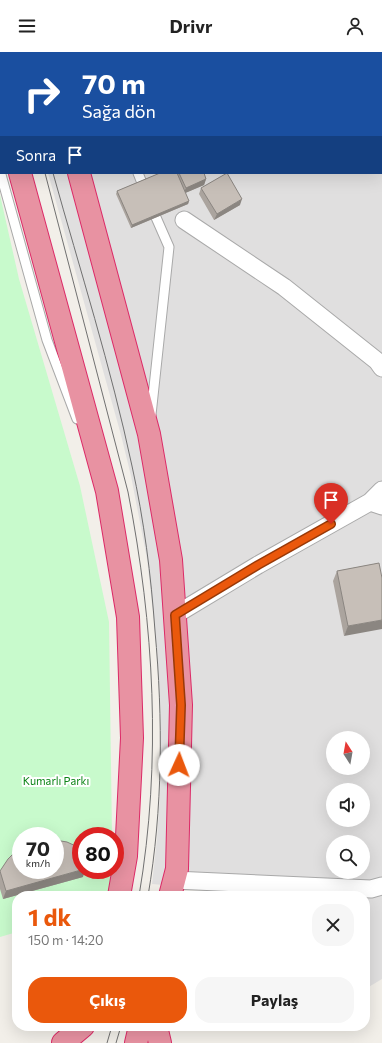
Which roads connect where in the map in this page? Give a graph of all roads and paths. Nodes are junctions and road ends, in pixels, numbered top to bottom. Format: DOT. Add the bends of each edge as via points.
graph roads {
  1 [pos="1,174"];
  2 [pos="20,174"];
  3 [pos="79,174"];
  4 [pos="138,174"];
  5 [pos="184,220"];
  6 [pos="382,368"];
  7 [pos="149,434"];
  8 [pos="99,463"];
  9 [pos="382,490"];
  10 [pos="376,504"];
  11 [pos="175,615"];
  12 [pos="382,886"];
  13 [pos="172,888"];
  14 [pos="120,891"];
  15 [pos="77,1031"];
  16 [pos="92,1031"];
  17 [pos="139,1031"];
  18 [pos="157,1031"];
  19 [pos="63,1043"];
  20 [pos="88,1043"];
  21 [pos="136,1043"];
  22 [pos="160,1043"];
  1 -- 8 [label="lane" via="47,340 77,418"];
  2 -- 8 [label="highway"];
  3 -- 7 [label="highway"];
  4 -- 7 [label="lane" via="169,247"];
  5 -- 6 [label="street" via="284,287 377,361"];
  7 -- 11 [label="highway" via="171,560"];
  8 -- 14 [label="highway" via="107,491 128,617 132,738 126,856"];
  9 -- 10 [label="street"];
  10 -- 11 [label="street" via="258,565"];
  11 -- 13 [label="highway" via="181,705 177,869"];
  12 -- 13 [label="street" via="371,890"];
  15 -- 19 [label="highway"];
  16 -- 20 [label="highway"];
  17 -- 21 [label="highway"];
  18 -- 22 [label="highway"];
}
